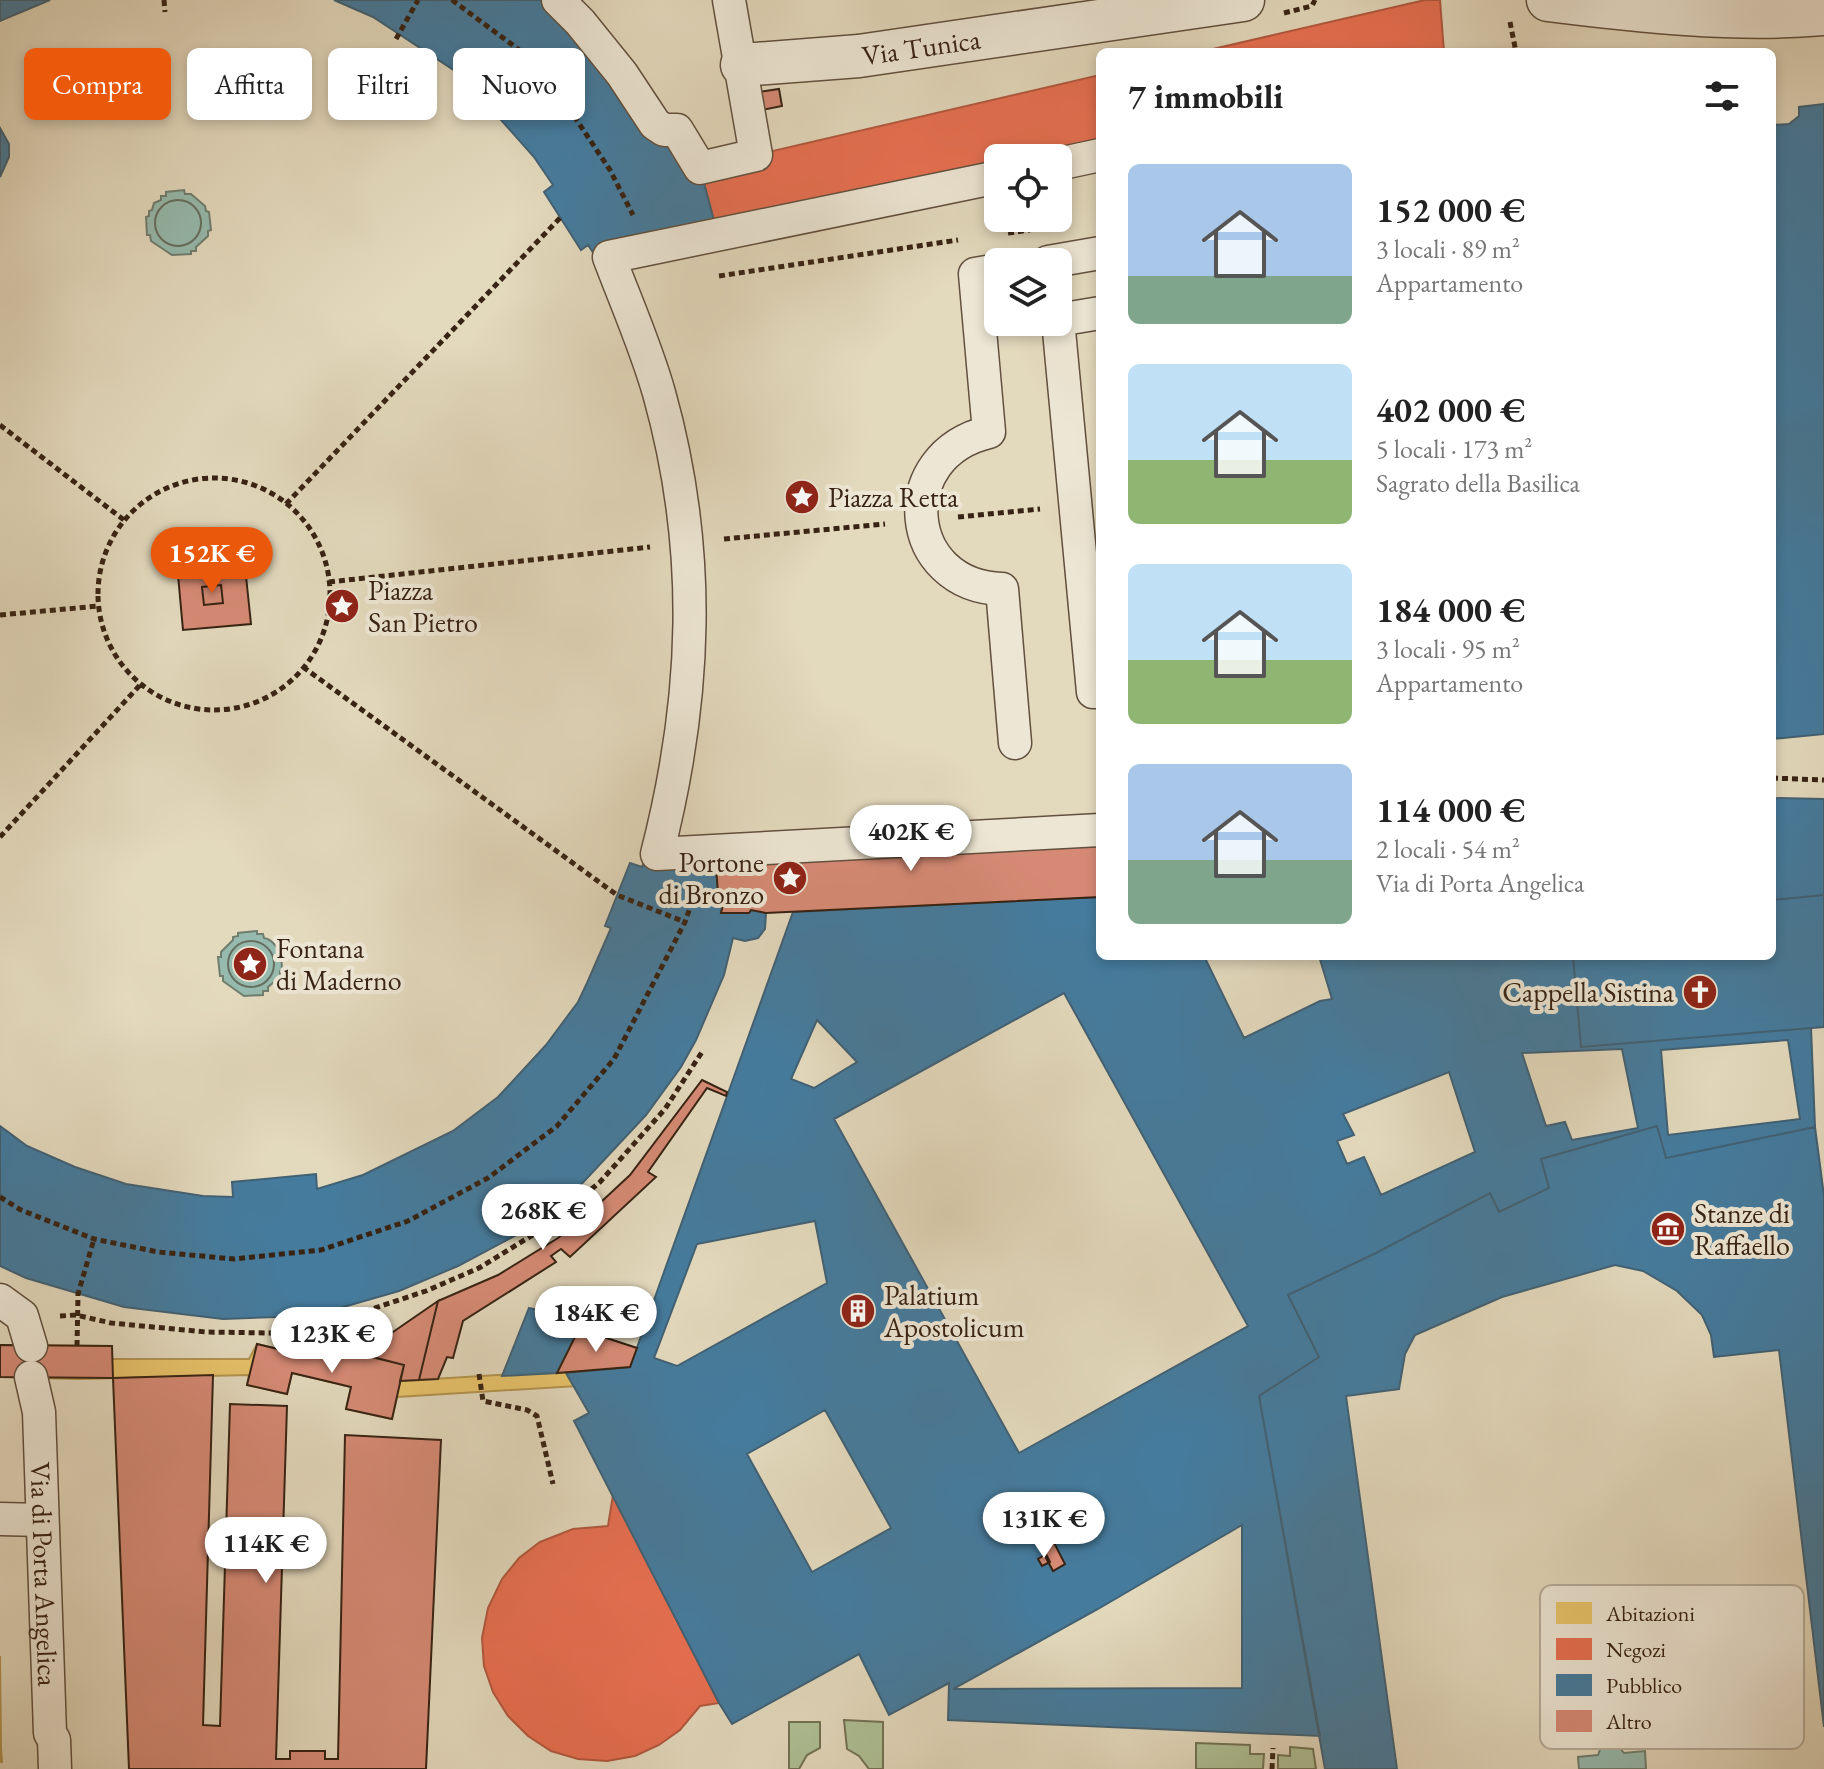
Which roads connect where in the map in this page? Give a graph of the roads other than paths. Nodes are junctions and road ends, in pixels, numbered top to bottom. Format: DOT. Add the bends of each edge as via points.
graph roads {
  1 [pos="558,0"];
  2 [pos="729,0"];
  3 [pos="1243,0"];
  4 [pos="1548,0"];
  5 [pos="1732,8"];
  6 [pos="1824,14"];
  7 [pos="742,65"];
  8 [pos="1096,156"];
  9 [pos="1072,161"];
  10 [pos="984,180"];
  11 [pos="1096,254"];
  12 [pos="1072,258"];
  13 [pos="984,272"];
  14 [pos="1096,314"];
  15 [pos="1096,692"];
  16 [pos="1015,743"];
  17 [pos="1096,830"];
  18 [pos="21,1335"];
  19 [pos="0,1519"];
  20 [pos="42,1520"];
  21 [pos="55,1769"];
  1 -- 7 [label="street" via="622,74 655,124 677,130 700,168 756,155"];
  2 -- 7 [label="street"];
  3 -- 7 [label="street, Via Tunica" via="859,56"];
  4 -- 5 [label="street"];
  5 -- 6 [label="street" via="1780,18"];
  8 -- 9 [label="street"];
  10 -- 17 [label="street" via="609,257 659,392 688,542 691,626 686,704 657,854"];
  11 -- 12 [label="street"];
  13 -- 16 [label="street" via="975,274 989,432 963,440 934,467 923,491 922,520 934,555 952,573 976,586 1002,589"];
  14 -- 15 [label="street" via="1058,320"];
  18 -- 20 [label="street, Via di Porta Angelica" via="39,1412"];
  19 -- 20 [label="street"];
  20 -- 21 [label="street, Via di Porta Angelica"];
}
